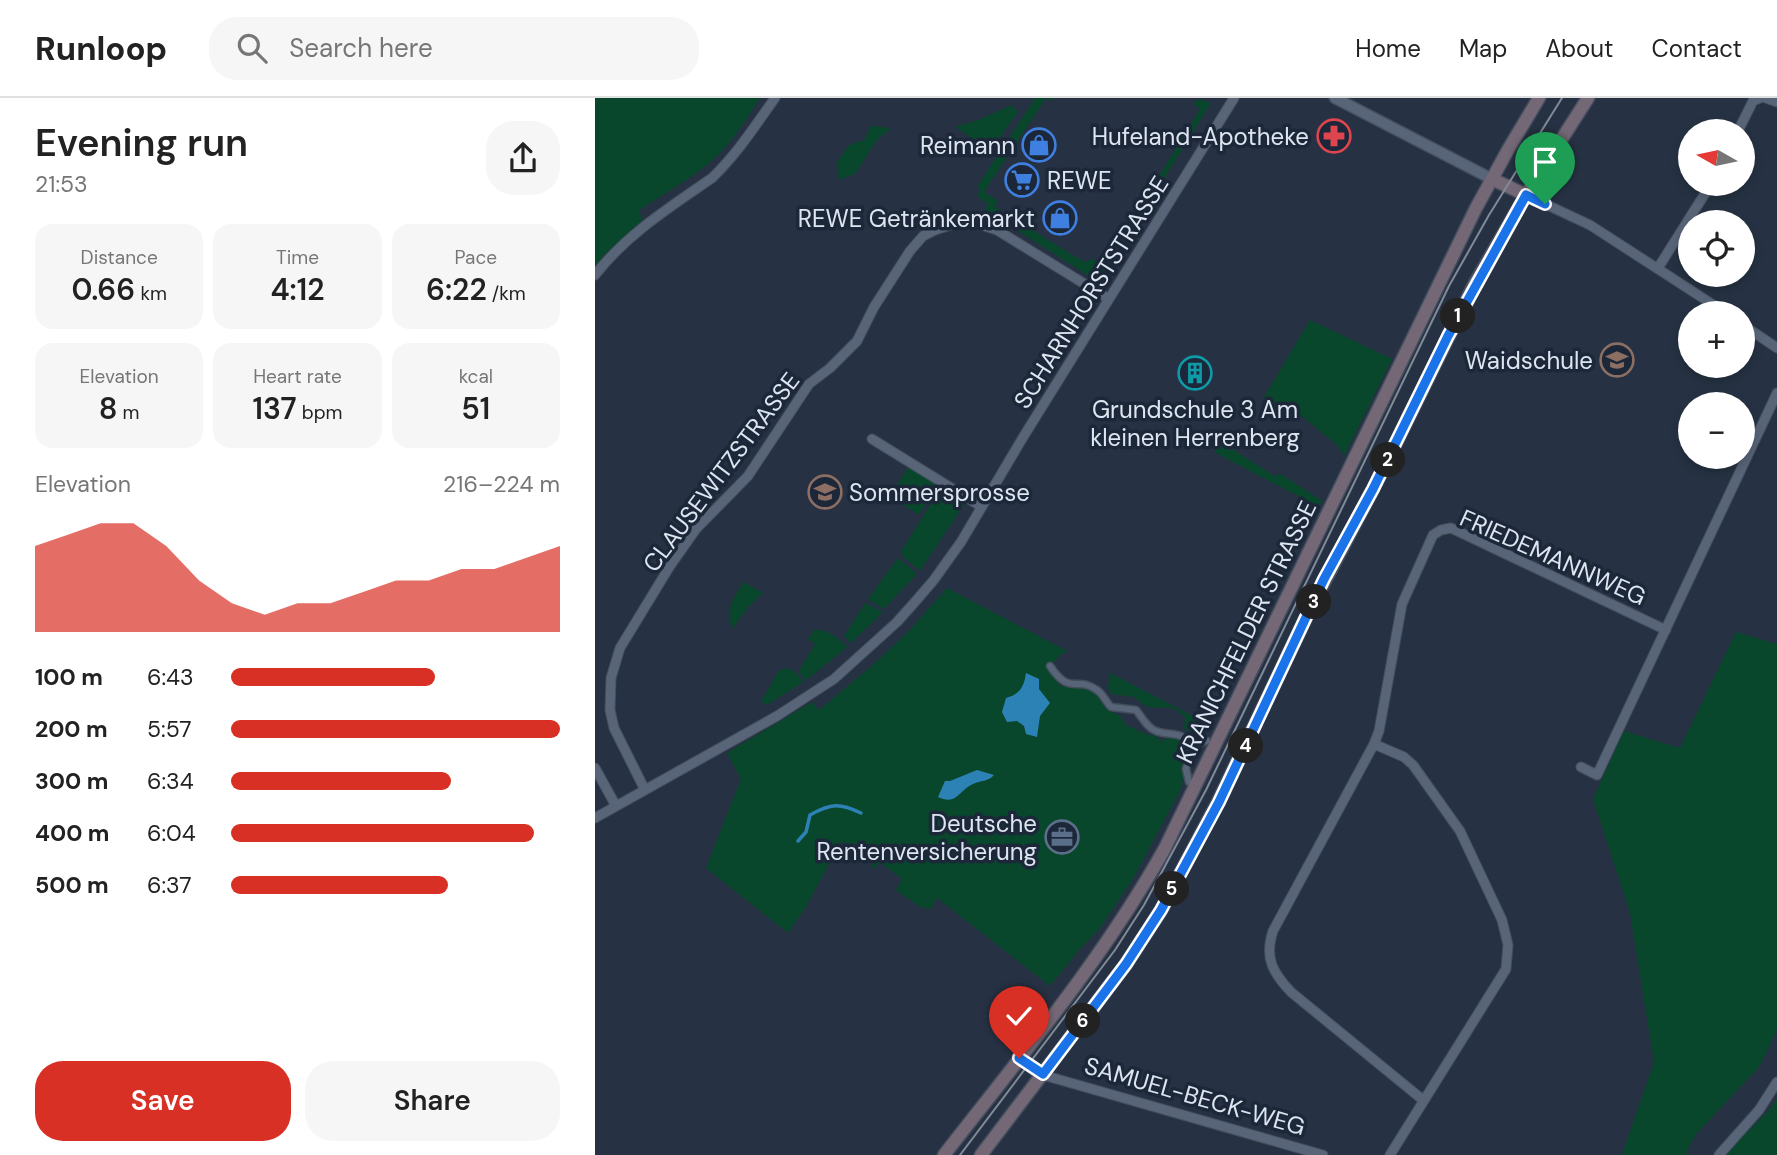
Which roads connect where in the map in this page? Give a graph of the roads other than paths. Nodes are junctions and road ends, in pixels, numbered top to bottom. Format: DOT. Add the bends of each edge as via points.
graph roads {
  1 [pos="775,98"];
  2 [pos="1234,98"];
  3 [pos="1335,98"];
  4 [pos="1539,98"];
  5 [pos="1588,98"];
  6 [pos="1760,98"];
  7 [pos="1766,98"];
  8 [pos="1777,102"];
  9 [pos="1744,119"];
  10 [pos="1492,179"];
  11 [pos="1526,195"];
  12 [pos="1703,196"];
  13 [pos="1658,268"];
  14 [pos="595,275"];
  15 [pos="1109,299"];
  16 [pos="1707,301"];
  17 [pos="1755,333"];
  18 [pos="1777,348"];
  19 [pos="1777,393"];
  20 [pos="872,439"];
  21 [pos="982,507"];
  22 [pos="1666,630"];
  23 [pos="1050,666"];
  24 [pos="1185,739"];
  25 [pos="1207,741"];
  26 [pos="1374,744"];
  27 [pos="595,768"];
  28 [pos="1581,768"];
  29 [pos="1189,782"];
  30 [pos="645,790"];
  31 [pos="619,805"];
  32 [pos="595,818"];
  33 [pos="1019,1058"];
  34 [pos="1043,1074"];
  35 [pos="1777,1082"];
  36 [pos="1423,1100"];
  37 [pos="944,1155"];
  38 [pos="981,1155"];
  39 [pos="1323,1155"];
  40 [pos="1389,1155"];
  41 [pos="1719,1155"];
  1 -- 14 [label="street" via="712,178 639,229"];
  2 -- 15 [label="street, SCHARNHORSTSTRASSE"];
  3 -- 10 [label="street"];
  4 -- 10 [label="main road, KRANICHFELDER STRASSE"];
  5 -- 11 [label="main road, KRANICHFELDER STRASSE"];
  6 -- 9 [label="street" via="1753,101"];
  7 -- 8 [label="street"];
  10 -- 11 [label="main road"];
  10 -- 33 [label="main road, KRANICHFELDER STRASSE" via="1165,848 1120,922"];
  11 -- 13 [label="street" via="1590,225"];
  11 -- 34 [label="main road, KRANICHFELDER STRASSE" via="1448,336 1305,618 1219,802 1161,910"];
  12 -- 13 [label="street"];
  13 -- 16 [label="street"];
  15 -- 21 [label="street, SCHARNHORSTSTRASSE"];
  15 -- 30 [label="street, CLAUSEWITZSTRASSE" via="983,225 954,223 923,236 881,296 857,341 809,384 748,476 696,529 620,648 611,678 610,710 614,728"];
  17 -- 18 [label="street"];
  19 -- 22 [label="street, FRIEDEMANNWEG"];
  20 -- 21 [label="street"];
  21 -- 30 [label="street, SCHARNHORSTSTRASSE" via="933,581 897,622 834,679"];
  22 -- 26 [label="street, FRIEDEMANNWEG" via="1451,528 1441,530 1433,535 1402,604"];
  22 -- 28 [label="street, FRIEDEMANNWEG" via="1597,775"];
  23 -- 24 [label="street" via="1061,681 1090,686 1111,708 1136,710 1150,728"];
  24 -- 25 [label="street" via="1198,744"];
  24 -- 29 [label="street" via="1191,753 1186,769"];
  26 -- 36 [label="street" via="1413,765 1457,827 1502,920 1508,945 1506,969"];
  26 -- 36 [label="street" via="1273,931 1270,964 1291,992"];
  27 -- 31 [label="street"];
  30 -- 31 [label="street, SCHARNHORSTSTRASSE"];
  31 -- 32 [label="street, SCHARNHORSTSTRASSE"];
  33 -- 34 [label="main road, SAMUEL-BECK-WEG"];
  33 -- 37 [label="main road, KRANICHFELDER STRASSE"];
  34 -- 38 [label="main road, KRANICHFELDER STRASSE"];
  34 -- 39 [label="street, SAMUEL-BECK-WEG"];
  35 -- 41 [label="street"];
  36 -- 40 [label="street"];
}
